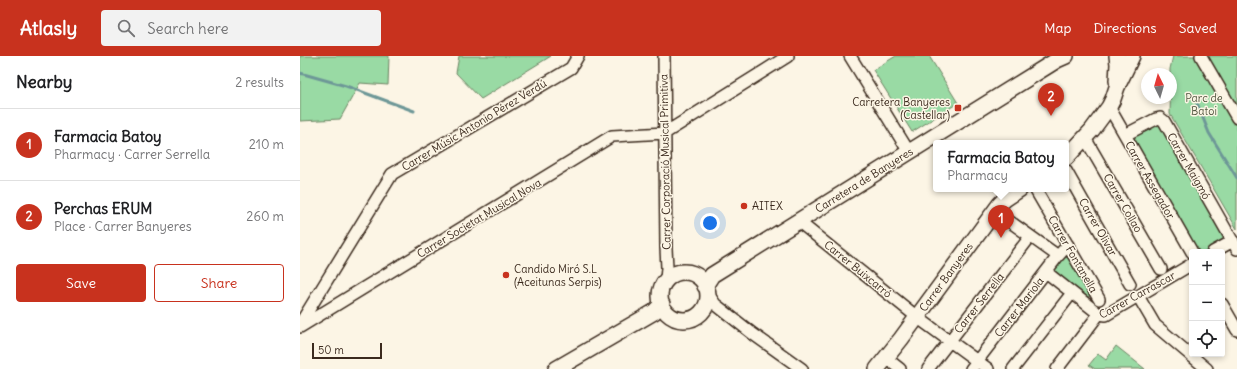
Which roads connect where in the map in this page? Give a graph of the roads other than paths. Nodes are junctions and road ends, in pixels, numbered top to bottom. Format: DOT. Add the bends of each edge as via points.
graph roads {
  1 [pos="578,56"];
  2 [pos="664,56"];
  3 [pos="788,56"];
  4 [pos="850,56"];
  5 [pos="1116,56"];
  6 [pos="1132,56"];
  7 [pos="1201,56"];
  8 [pos="1062,57"];
  9 [pos="1117,87"];
  10 [pos="1112,112"];
  11 [pos="1237,118"];
  12 [pos="665,132"];
  13 [pos="1125,135"];
  14 [pos="1085,138"];
  15 [pos="909,152"];
  16 [pos="1069,155"];
  17 [pos="1069,176"];
  18 [pos="1016,192"];
  19 [pos="1037,192"];
  20 [pos="995,211"];
  21 [pos="798,221"];
  22 [pos="1030,237"];
  23 [pos="1068,245"];
  24 [pos="1235,245"];
  25 [pos="1190,249"];
  26 [pos="1222,249"];
  27 [pos="1058,256"];
  28 [pos="1189,266"];
  29 [pos="1161,269"];
  30 [pos="1046,272"];
  31 [pos="670,274"];
  32 [pos="1130,284"];
  33 [pos="707,290"];
  34 [pos="1072,292"];
  35 [pos="1138,296"];
  36 [pos="1099,298"];
  37 [pos="661,309"];
  38 [pos="1225,309"];
  39 [pos="1099,314"];
  40 [pos="917,317"];
  41 [pos="300,326"];
  42 [pos="1237,330"];
  43 [pos="949,340"];
  44 [pos="881,364"];
  45 [pos="974,365"];
  46 [pos="556,369"];
  47 [pos="802,369"];
  48 [pos="900,369"];
  49 [pos="928,369"];
  50 [pos="988,369"];
  51 [pos="1013,369"];
  52 [pos="1057,369"];
  53 [pos="1207,369"];
  1 -- 41 [label="street, Carrer Músic Antonio Pérez Verdú" via="571,68 392,174"];
  2 -- 12 [label="street, Carrer Corporació Musical Primitiva"];
  3 -- 12 [label="street"];
  4 -- 15 [label="street"];
  5 -- 9 [label="main road"];
  6 -- 9 [label="main road"];
  7 -- 11 [label="street"];
  8 -- 15 [label="main road, Carretera de Banyeres"];
  9 -- 10 [label="main road"];
  10 -- 13 [label="street, Carrer Assegador"];
  10 -- 14 [label="main road" via="1100,120"];
  12 -- 31 [label="street, Carrer Corporació Musical Primitiva" via="666,248"];
  12 -- 41 [label="street, Carrer Societat Musical Nova" via="612,136"];
  13 -- 24 [label="street, Carrer Maigmó" via="1156,119 1164,121"];
  13 -- 25 [label="street, Carrer Assegador"];
  14 -- 16 [label="main road"];
  14 -- 29 [label="street, Carrer Collao"];
  15 -- 21 [label="main road, Carretera de Banyeres"];
  17 -- 32 [label="street, Carrer Olivar"];
  18 -- 20 [label="main road, Carrer Banyeres" via="1005,199"];
  19 -- 23 [label="street, Carrer Fontanella"];
  20 -- 22 [label="street"];
  20 -- 40 [label="main road, Carrer Banyeres"];
  21 -- 33 [label="main road, Carretera de Banyeres"];
  21 -- 40 [label="street, Carrer Buixcarró"];
  22 -- 27 [label="street"];
  22 -- 43 [label="street, Carrer Serrella"];
  23 -- 27 [label="street, Carrer Mariola"];
  23 -- 36 [label="street, Carrer Fontanella"];
  24 -- 26 [label="street"];
  27 -- 30 [label="street, Carrer Mariola"];
  28 -- 35 [label="street, Carrer Carrascar"];
  30 -- 34 [label="street, Carrer Fontanella"];
  30 -- 45 [label="street, Carrer Mariola"];
  31 -- 33 [label="main road" via="691,273"];
  31 -- 37 [label="main road" via="661,290"];
  33 -- 37 [label="main road" via="702,311 696,316 681,319"];
  33 -- 47 [label="street" via="753,334"];
  34 -- 39 [label="street, Carrer Fontanella"];
  34 -- 51 [label="street"];
  35 -- 39 [label="street, Carrer Carrascar" via="1106,315"];
  35 -- 53 [label="street" via="1155,325"];
  37 -- 46 [label="main road"];
  38 -- 42 [label="street"];
  39 -- 52 [label="street, Carrer Carrascar"];
  40 -- 43 [label="street, Carrer Buixcarró"];
  40 -- 44 [label="main road, Carrer Banyeres"];
  43 -- 45 [label="street, Carrer Buixcarró"];
  43 -- 49 [label="street, Carrer Serrella"];
  44 -- 48 [label="street"];
  45 -- 50 [label="street, Carrer Buixcarró"];
}
